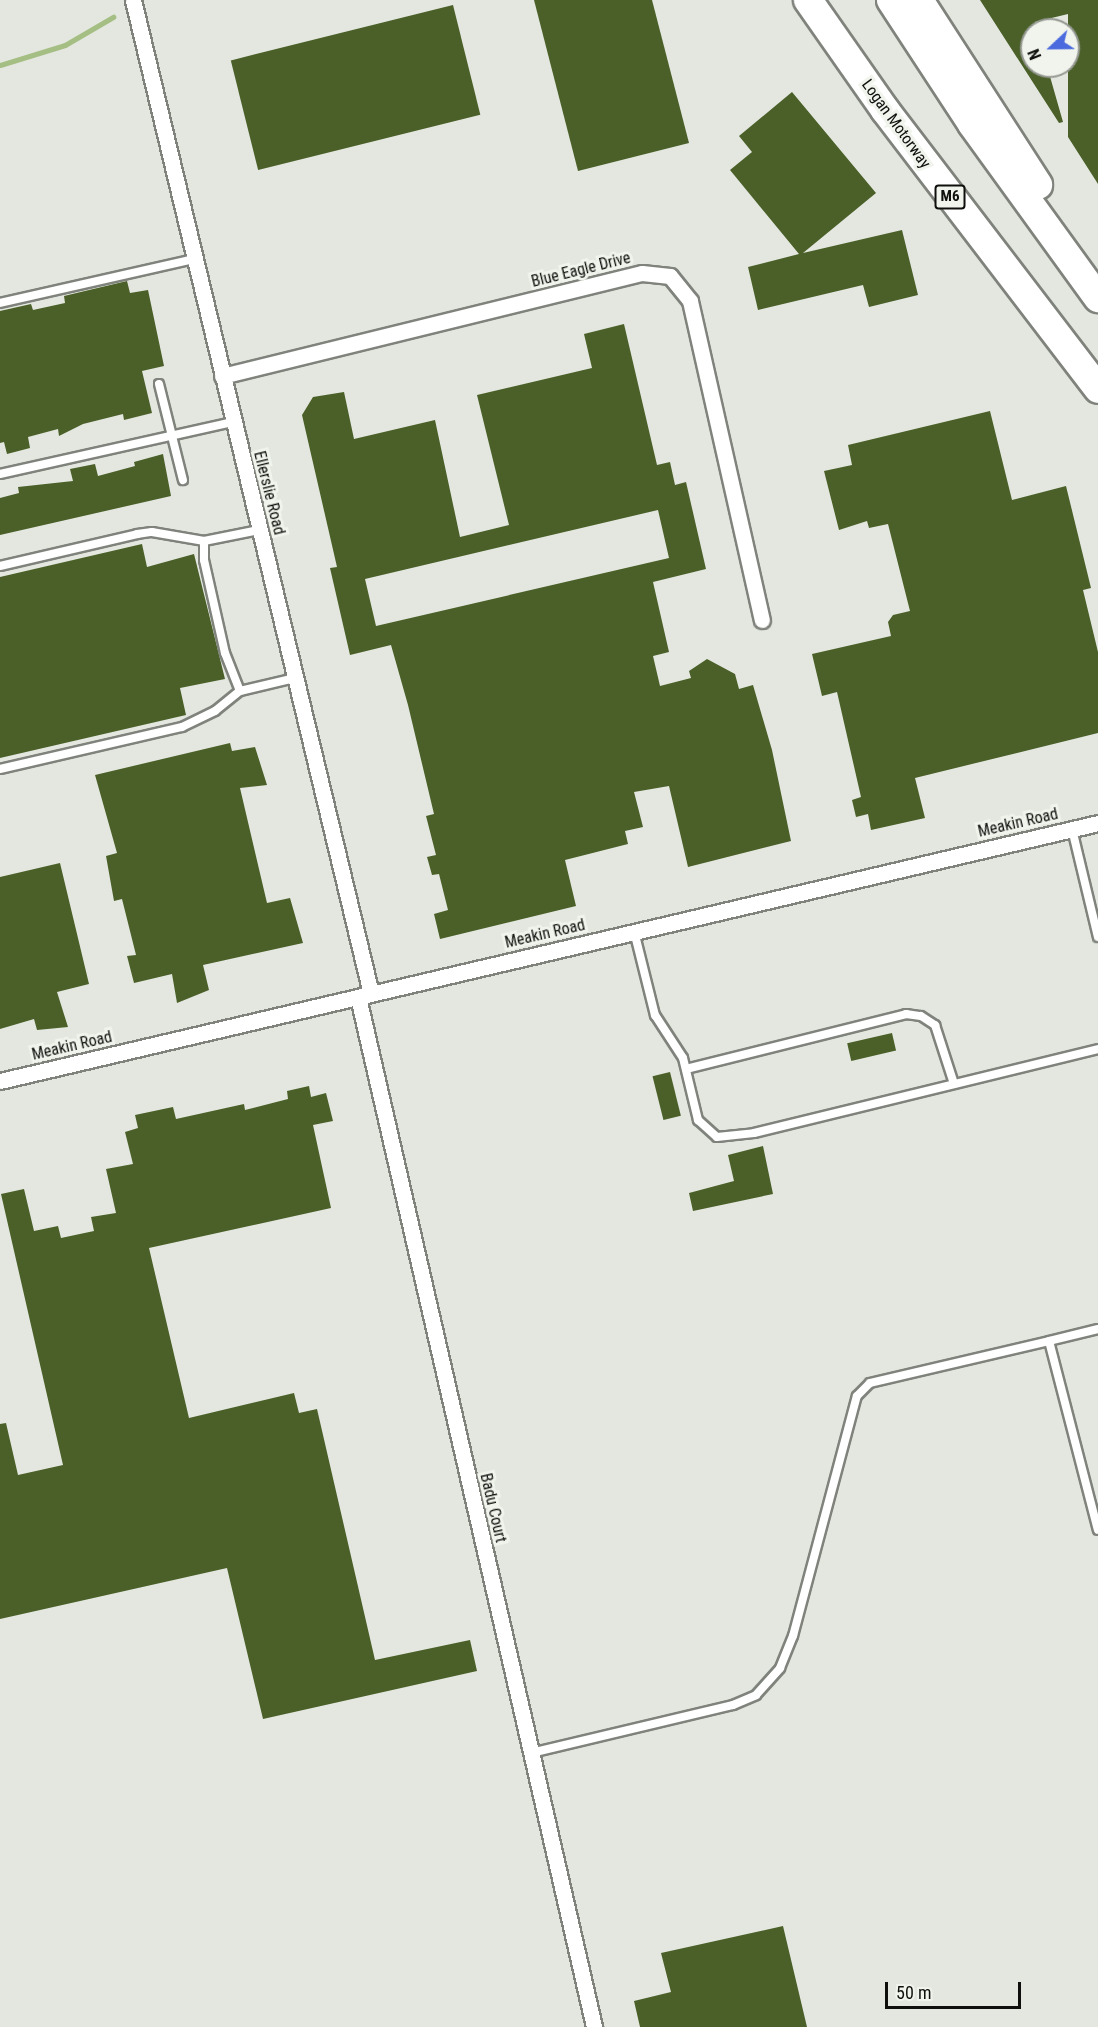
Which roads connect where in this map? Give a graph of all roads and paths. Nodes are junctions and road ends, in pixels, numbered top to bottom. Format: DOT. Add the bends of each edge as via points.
graph roads {
  1 [pos="133,0"];
  2 [pos="808,0"];
  3 [pos="891,0"];
  4 [pos="919,0"];
  5 [pos="194,259"];
  6 [pos="1098,284"];
  7 [pos="1098,298"];
  8 [pos="0,303"];
  9 [pos="222,376"];
  10 [pos="159,384"];
  11 [pos="1098,389"];
  12 [pos="233,422"];
  13 [pos="172,436"];
  14 [pos="0,474"];
  15 [pos="183,480"];
  16 [pos="259,530"];
  17 [pos="204,541"];
  18 [pos="0,566"];
  19 [pos="762,620"];
  20 [pos="295,678"];
  21 [pos="240,691"];
  22 [pos="0,769"];
  23 [pos="1098,823"];
  24 [pos="1072,829"];
  25 [pos="634,932"];
  26 [pos="1098,937"];
  27 [pos="364,995"];
  28 [pos="1098,1049"];
  29 [pos="686,1069"];
  30 [pos="0,1081"];
  31 [pos="954,1084"];
  32 [pos="1098,1329"];
  33 [pos="1049,1341"];
  34 [pos="1098,1530"];
  35 [pos="531,1753"];
  36 [pos="594,2027"];
  1 -- 5 [label="street, Ellerslie Road"];
  2 -- 11 [label="highway, Logan Motorway / M6" via="885,110"];
  3 -- 7 [label="highway" via="972,124"];
  4 -- 6 [label="highway" via="1080,245"];
  5 -- 8 [label="lane"];
  5 -- 9 [label="street, Ellerslie Road"];
  9 -- 12 [label="street, Ellerslie Road"];
  9 -- 19 [label="street, Blue Eagle Drive" via="642,273 670,276 690,302"];
  10 -- 13 [label="lane"];
  12 -- 13 [label="lane"];
  12 -- 16 [label="street, Ellerslie Road"];
  13 -- 14 [label="lane"];
  13 -- 15 [label="lane"];
  16 -- 17 [label="lane"];
  16 -- 20 [label="street, Ellerslie Road"];
  17 -- 18 [label="lane" via="152,532"];
  17 -- 21 [label="lane" via="204,560 225,653"];
  20 -- 21 [label="lane"];
  20 -- 27 [label="street, Ellerslie Road"];
  21 -- 22 [label="lane" via="214,711 182,727"];
  23 -- 24 [label="street, Meakin Road"];
  24 -- 25 [label="street, Meakin Road"];
  24 -- 26 [label="lane"];
  25 -- 27 [label="street, Meakin Road"];
  25 -- 29 [label="lane" via="655,1016"];
  27 -- 30 [label="street, Meakin Road"];
  27 -- 35 [label="street, Badu Court"];
  28 -- 31 [label="lane"];
  29 -- 31 [label="lane" via="906,1014 921,1016 935,1025"];
  29 -- 31 [label="lane" via="698,1120 725,1139"];
  32 -- 33 [label="lane"];
  33 -- 34 [label="lane"];
  33 -- 35 [label="lane" via="870,1383 857,1396 793,1636 780,1668 756,1695 733,1705"];
  35 -- 36 [label="street, Badu Court"];
}
